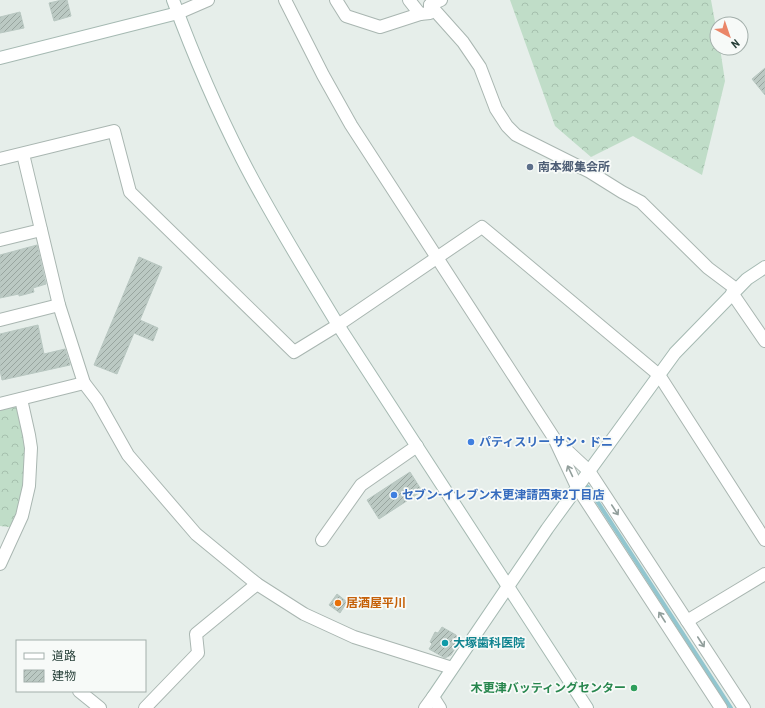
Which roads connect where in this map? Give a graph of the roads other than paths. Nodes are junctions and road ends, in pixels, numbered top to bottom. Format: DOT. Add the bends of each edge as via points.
graph roads {
  1 [pos="173,0"];
  2 [pos="208,0"];
  3 [pos="285,0"];
  4 [pos="336,0"];
  5 [pos="409,0"];
  6 [pos="441,0"];
  7 [pos="430,5"];
  8 [pos="178,13"];
  9 [pos="420,14"];
  10 [pos="0,58"];
  11 [pos="23,154"];
  12 [pos="0,159"];
  13 [pos="41,230"];
  14 [pos="0,240"];
  15 [pos="437,258"];
  16 [pos="765,267"];
  17 [pos="734,291"];
  18 [pos="60,305"];
  19 [pos="0,320"];
  20 [pos="338,325"];
  21 [pos="765,341"];
  22 [pos="659,375"];
  23 [pos="84,383"];
  24 [pos="21,398"];
  25 [pos="0,404"];
  26 [pos="554,438"];
  27 [pos="417,446"];
  28 [pos="589,471"];
  29 [pos="577,487"];
  30 [pos="322,540"];
  31 [pos="765,540"];
  32 [pos="0,564"];
  33 [pos="765,574"];
  34 [pos="257,584"];
  35 [pos="508,587"];
  36 [pos="687,620"];
  37 [pos="452,668"];
  38 [pos="80,692"];
  39 [pos="433,696"];
  40 [pos="100,708"];
  41 [pos="145,708"];
  42 [pos="425,708"];
  43 [pos="440,708"];
  44 [pos="587,708"];
  45 [pos="721,708"];
  46 [pos="744,708"];
  1 -- 8 [label="street"];
  2 -- 8 [label="street"];
  3 -- 15 [label="street" via="351,125"];
  4 -- 9 [label="street" via="346,16 380,27"];
  5 -- 9 [label="street"];
  6 -- 7 [label="street"];
  7 -- 9 [label="street" via="430,13"];
  7 -- 17 [label="street" via="463,42 480,67 496,110 516,135 590,172 641,202"];
  8 -- 10 [label="street"];
  8 -- 20 [label="street" via="211,95 242,159"];
  11 -- 12 [label="street"];
  11 -- 13 [label="street"];
  11 -- 20 [label="street" via="114,131 130,192 294,352"];
  13 -- 14 [label="street"];
  13 -- 18 [label="street"];
  15 -- 20 [label="street"];
  15 -- 22 [label="street" via="482,227"];
  15 -- 26 [label="street"];
  16 -- 17 [label="street"];
  17 -- 21 [label="street"];
  17 -- 22 [label="street" via="675,352"];
  18 -- 19 [label="street"];
  18 -- 23 [label="street"];
  20 -- 27 [label="street"];
  22 -- 28 [label="street"];
  22 -- 31 [label="street"];
  23 -- 24 [label="street"];
  23 -- 34 [label="street" via="97,400 128,455 196,534"];
  24 -- 25 [label="street"];
  24 -- 32 [label="street" via="31,448 30,486 22,516"];
  26 -- 28 [label="street"];
  29 -- 26 [label="street, one-way"];
  27 -- 30 [label="street" via="361,485"];
  27 -- 35 [label="street"];
  28 -- 29 [label="street"];
  28 -- 36 [label="street, one-way"];
  29 -- 35 [label="street"];
  45 -- 29 [label="street, one-way"];
  33 -- 36 [label="street"];
  34 -- 37 [label="street" via="304,614 354,637"];
  34 -- 41 [label="street" via="196,634 198,653"];
  35 -- 37 [label="street"];
  35 -- 44 [label="street"];
  36 -- 46 [label="street, one-way"];
  37 -- 39 [label="street"];
  38 -- 40 [label="street"];
  39 -- 42 [label="street"];
  39 -- 43 [label="street"];
}
